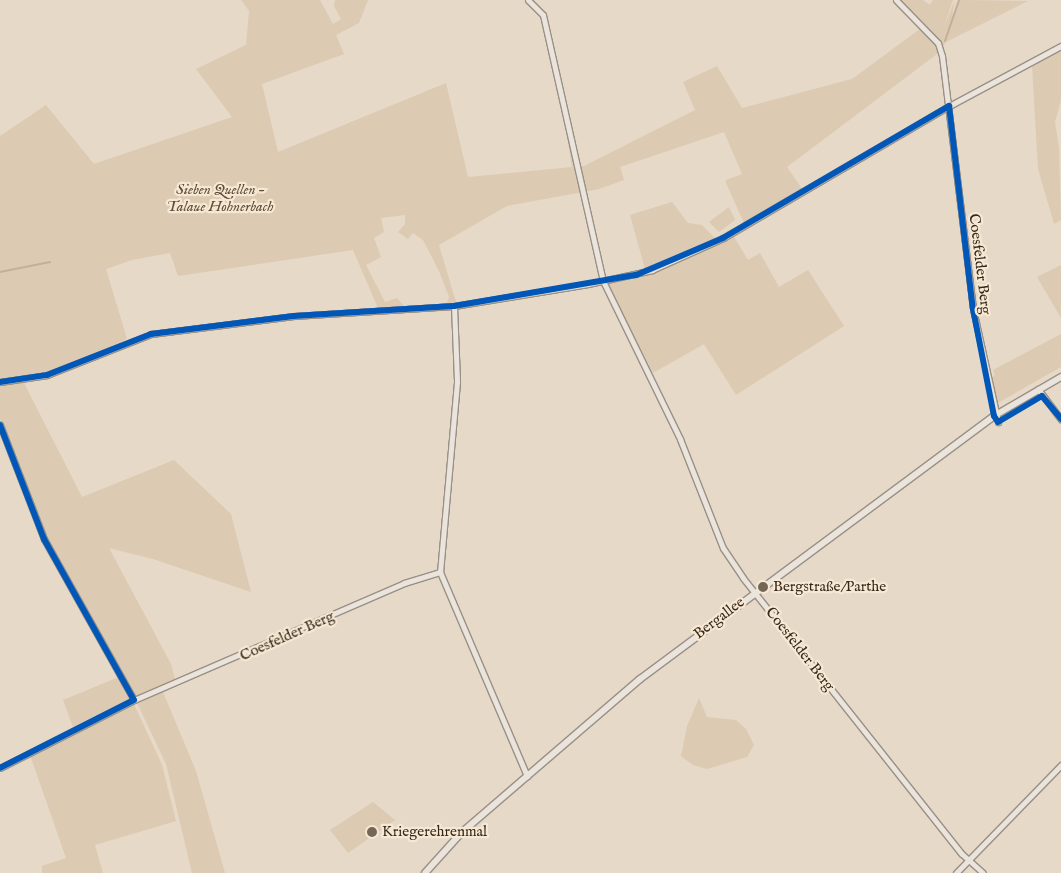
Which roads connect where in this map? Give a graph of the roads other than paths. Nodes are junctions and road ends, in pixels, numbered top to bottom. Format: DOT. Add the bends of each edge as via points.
graph roads {
  1 [pos="528,0"];
  2 [pos="896,0"];
  3 [pos="1061,46"];
  4 [pos="949,106"];
  5 [pos="603,281"];
  6 [pos="454,306"];
  7 [pos="1061,377"];
  8 [pos="0,382"];
  9 [pos="1038,389"];
  10 [pos="994,416"];
  11 [pos="1061,419"];
  12 [pos="998,422"];
  13 [pos="0,425"];
  14 [pos="440,572"];
  15 [pos="754,591"];
  16 [pos="134,700"];
  17 [pos="1061,765"];
  18 [pos="0,768"];
  19 [pos="527,776"];
  20 [pos="968,860"];
  21 [pos="425,873"];
  22 [pos="956,873"];
  23 [pos="983,873"];
  1 -- 5 [label="street, Coesfelder Berg" via="543,15"];
  2 -- 4 [label="street, Coesfelder Berg" via="938,43"];
  3 -- 4 [label="street"];
  4 -- 5 [label="street" via="723,238 652,270"];
  4 -- 10 [label="street, Coesfelder Berg" via="973,310"];
  5 -- 6 [label="street"];
  5 -- 15 [label="street, Coesfelder Berg" via="680,439 723,548"];
  6 -- 8 [label="street" via="294,316 151,334 47,375"];
  6 -- 14 [label="street" via="457,382"];
  7 -- 9 [label="street, Bergallee"];
  9 -- 10 [label="street, Bergallee"];
  9 -- 11 [label="street"];
  10 -- 12 [label="street, Coesfelder Berg"];
  10 -- 15 [label="street, Bergallee"];
  13 -- 16 [label="street" via="44,540"];
  14 -- 16 [label="street, Coesfelder Berg" via="404,583"];
  14 -- 19 [label="street"];
  15 -- 19 [label="street, Bergallee" via="640,678"];
  15 -- 20 [label="street, Coesfelder Berg"];
  16 -- 18 [label="street, Coesfelder Berg"];
  17 -- 20 [label="street"];
  19 -- 21 [label="street, Bergallee" via="450,843"];
  20 -- 22 [label="street"];
  20 -- 23 [label="street, Coesfelder Berg"];
}
